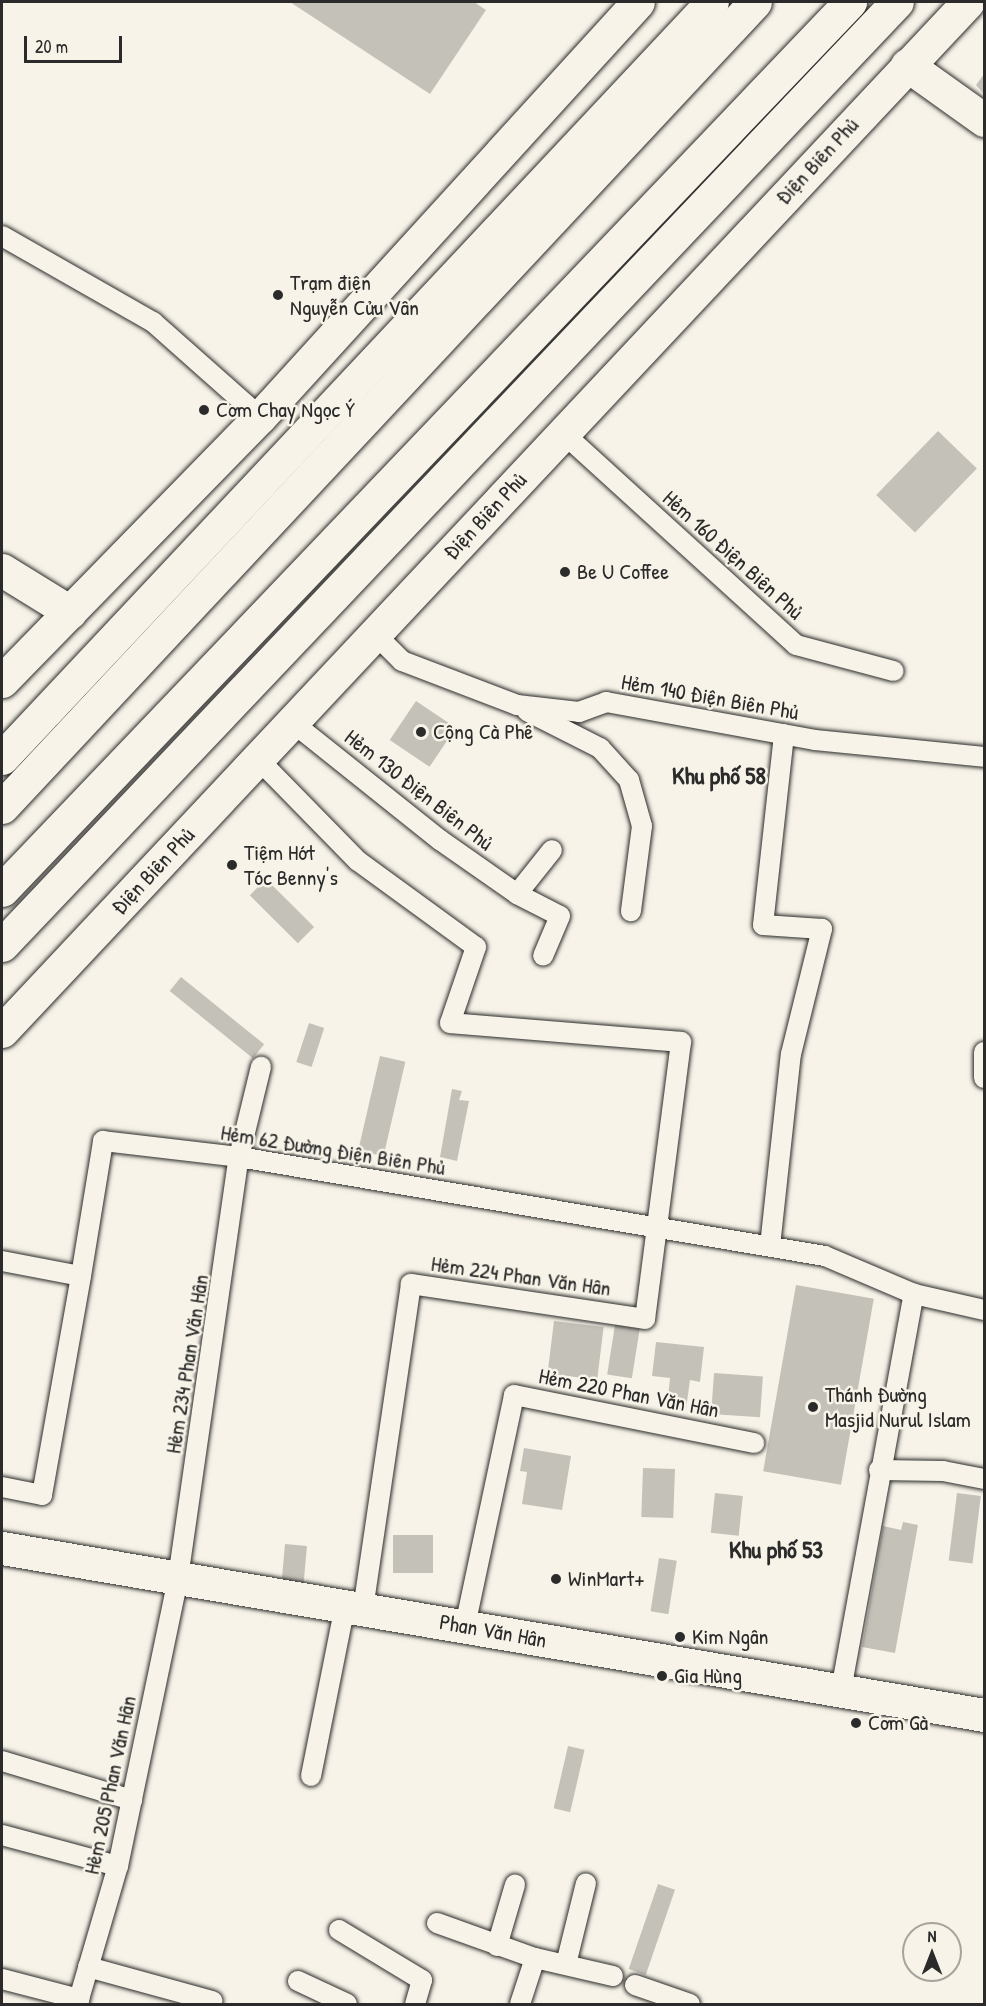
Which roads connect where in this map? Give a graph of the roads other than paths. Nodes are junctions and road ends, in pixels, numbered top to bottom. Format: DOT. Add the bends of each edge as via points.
graph roads {
  1 [pos="638,2"];
  2 [pos="712,2"];
  3 [pos="754,2"];
  4 [pos="897,2"];
  5 [pos="968,2"];
  6 [pos="844,4"];
  7 [pos="869,31"];
  8 [pos="907,65"];
  9 [pos="984,120"];
  10 [pos="2,236"];
  11 [pos="260,417"];
  12 [pos="562,432"];
  13 [pos="2,570"];
  14 [pos="70,612"];
  15 [pos="376,635"];
  16 [pos="894,671"];
  17 [pos="2,681"];
  18 [pos="517,705"];
  19 [pos="292,722"];
  20 [pos="783,734"];
  21 [pos="984,757"];
  22 [pos="2,758"];
  23 [pos="258,759"];
  24 [pos="2,807"];
  25 [pos="552,850"];
  26 [pos="2,890"];
  27 [pos="517,894"];
  28 [pos="631,911"];
  29 [pos="2,945"];
  30 [pos="543,956"];
  31 [pos="2,1031"];
  32 [pos="984,1052"];
  33 [pos="261,1068"];
  34 [pos="984,1078"];
  35 [pos="239,1157"];
  36 [pos="658,1228"];
  37 [pos="770,1246"];
  38 [pos="2,1261"];
  39 [pos="81,1275"];
  40 [pos="914,1294"];
  41 [pos="984,1310"];
  42 [pos="754,1443"];
  43 [pos="879,1470"];
  44 [pos="984,1479"];
  45 [pos="2,1487"];
  46 [pos="2,1548"];
  47 [pos="178,1578"];
  48 [pos="354,1608"];
  49 [pos="465,1626"];
  50 [pos="841,1690"];
  51 [pos="984,1714"];
  52 [pos="2,1761"];
  53 [pos="311,1776"];
  54 [pos="132,1800"];
  55 [pos="2,1835"];
  56 [pos="118,1866"];
  57 [pos="586,1883"];
  58 [pos="515,1884"];
  59 [pos="437,1923"];
  60 [pos="339,1930"];
  61 [pos="496,1946"];
  62 [pos="535,1958"];
  63 [pos="566,1964"];
  64 [pos="88,1967"];
  65 [pos="613,1976"];
  66 [pos="2,1979"];
  67 [pos="298,1981"];
  68 [pos="635,1985"];
  69 [pos="212,2001"];
  70 [pos="78,2002"];
  71 [pos="347,2004"];
  72 [pos="415,2004"];
  73 [pos="520,2004"];
  74 [pos="690,2004"];
  1 -- 11 [label="main road"];
  2 -- 22 [label="main road"];
  3 -- 24 [label="main road"];
  4 -- 7 [label="main road"];
  5 -- 8 [label="main road, Điện Biên Phủ"];
  6 -- 7 [label="main road"];
  6 -- 26 [label="main road"];
  7 -- 8 [label="main road"];
  7 -- 29 [label="main road"];
  8 -- 9 [label="main road"];
  8 -- 12 [label="main road, Điện Biên Phủ"];
  10 -- 11 [label="lane" via="153,322"];
  11 -- 14 [label="main road"];
  12 -- 15 [label="main road, Điện Biên Phủ"];
  12 -- 16 [label="lane, Hẻm 160 Điện Biên Phủ" via="796,645"];
  13 -- 14 [label="main road"];
  14 -- 17 [label="main road"];
  15 -- 18 [label="lane, Hẻm 140 Điện Biên Phủ" via="402,661"];
  15 -- 19 [label="main road, Điện Biên Phủ"];
  18 -- 20 [label="lane, Hẻm 140 Điện Biên Phủ" via="579,712 606,702"];
  18 -- 28 [label="lane" via="600,748 629,780 642,826"];
  19 -- 23 [label="main road, Điện Biên Phủ"];
  19 -- 27 [label="lane, Hẻm 130 Điện Biên Phủ"];
  20 -- 21 [label="lane, Hẻm 140 Điện Biên Phủ"];
  20 -- 37 [label="lane" via="763,924 822,929 791,1054"];
  23 -- 31 [label="main road, Điện Biên Phủ"];
  23 -- 36 [label="lane" via="358,861 476,946 450,1023 681,1042"];
  25 -- 27 [label="lane"];
  27 -- 30 [label="lane, Hẻm 130 Điện Biên Phủ" via="560,916"];
  32 -- 34 [label="lane"];
  33 -- 35 [label="lane, Hẻm 234 Phan Văn Hân"];
  35 -- 36 [label="lane, Hẻm 62 Đường Điện Biên Phủ"];
  35 -- 39 [label="lane, Hẻm 62 Đường Điện Biên Phủ" via="103,1141"];
  35 -- 47 [label="lane, Hẻm 234 Phan Văn Hân"];
  36 -- 37 [label="lane, Hẻm 62 Đường Điện Biên Phủ"];
  36 -- 48 [label="lane, Hẻm 224 Phan Văn Hân" via="645,1318 411,1284"];
  37 -- 40 [label="lane, Hẻm 62 Đường Điện Biên Phủ" via="825,1256"];
  38 -- 39 [label="lane"];
  39 -- 45 [label="lane" via="42,1495"];
  40 -- 41 [label="lane, Hẻm 62 Đường Điện Biên Phủ"];
  40 -- 43 [label="lane"];
  42 -- 49 [label="lane, Hẻm 220 Phan Văn Hân" via="514,1395"];
  43 -- 44 [label="lane" via="943,1471"];
  43 -- 50 [label="lane"];
  46 -- 47 [label="main road, Phan Văn Hân"];
  47 -- 48 [label="main road, Phan Văn Hân"];
  47 -- 54 [label="lane, Hẻm 205 Phan Văn Hân"];
  48 -- 49 [label="main road, Phan Văn Hân"];
  48 -- 53 [label="lane"];
  49 -- 50 [label="main road, Phan Văn Hân"];
  50 -- 51 [label="main road, Phan Văn Hân"];
  52 -- 54 [label="lane"];
  54 -- 56 [label="lane, Hẻm 205 Phan Văn Hân"];
  55 -- 56 [label="lane"];
  56 -- 64 [label="lane, Hẻm 205 Phan Văn Hân"];
  57 -- 63 [label="lane"];
  58 -- 61 [label="lane"];
  59 -- 61 [label="lane"];
  60 -- 72 [label="lane" via="422,1980"];
  61 -- 62 [label="lane"];
  62 -- 63 [label="lane"];
  62 -- 73 [label="lane"];
  63 -- 65 [label="lane"];
  64 -- 69 [label="lane"];
  64 -- 70 [label="lane, Hẻm 205 Phan Văn Hân"];
  66 -- 70 [label="lane"];
  67 -- 71 [label="lane"];
  68 -- 74 [label="lane"];
}
